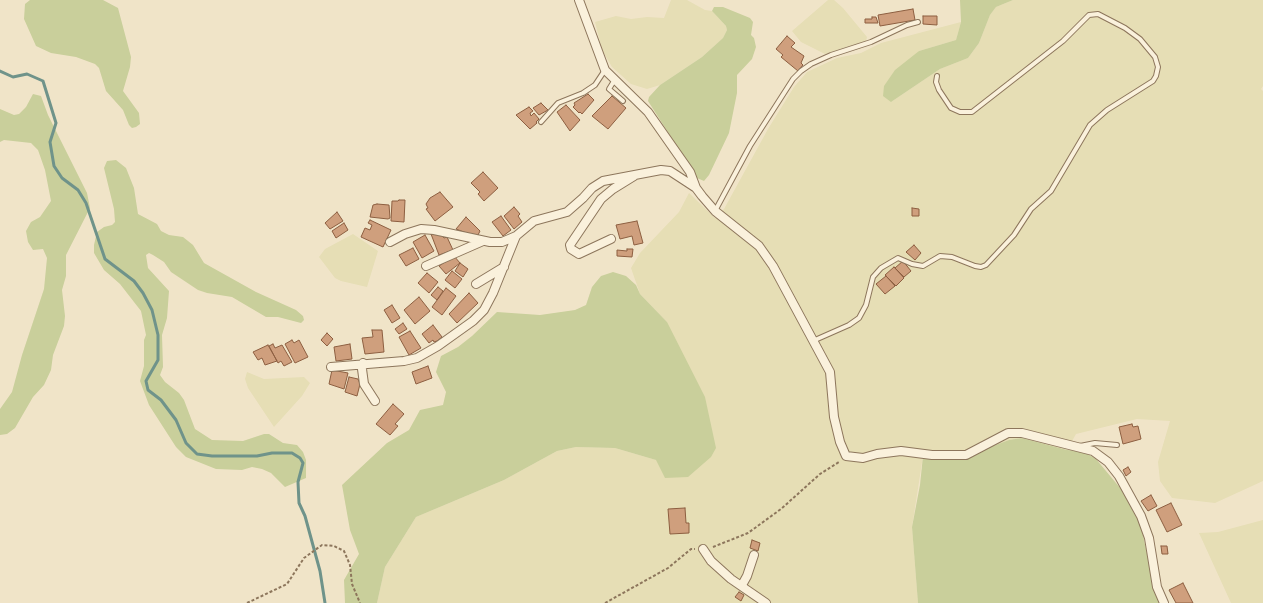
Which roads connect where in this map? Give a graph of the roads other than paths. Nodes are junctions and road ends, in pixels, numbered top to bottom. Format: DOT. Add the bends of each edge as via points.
graph roads {
  1 [pos="579,0"];
  2 [pos="918,22"];
  3 [pos="605,70"];
  4 [pos="937,76"];
  5 [pos="614,81"];
  6 [pos="623,101"];
  7 [pos="542,122"];
  8 [pos="635,175"];
  9 [pos="696,188"];
  10 [pos="715,211"];
  11 [pos="516,236"];
  12 [pos="611,239"];
  13 [pos="483,241"];
  14 [pos="390,242"];
  15 [pos="426,266"];
  16 [pos="504,267"];
  17 [pos="476,284"];
  18 [pos="815,340"];
  19 [pos="363,363"];
  20 [pos="331,367"];
  21 [pos="375,401"];
  22 [pos="1117,445"];
  23 [pos="1080,446"];
  24 [pos="703,549"];
  25 [pos="754,555"];
  26 [pos="742,585"];
  27 [pos="766,603"];
  28 [pos="1164,603"];
  1 -- 3 [label="street"];
  2 -- 10 [label="lane" via="866,44 831,55 801,71 750,146"];
  3 -- 5 [label="street"];
  3 -- 7 [label="lane" via="595,85 558,103"];
  4 -- 18 [label="lane" via="939,90 951,108 960,112 972,112 1063,41 1089,15 1098,14 1140,39 1155,57 1158,67 1153,81 1107,110 1090,125 1051,191 1031,209 1014,235 986,265 975,266 952,257 940,256 923,266 898,258 881,268 873,277 866,305 859,318 850,325"];
  5 -- 6 [label="lane" via="609,90"];
  5 -- 9 [label="street" via="628,91 648,112 690,172"];
  8 -- 9 [label="street" via="661,170 670,171"];
  8 -- 11 [label="street" via="603,182 592,188 567,212 534,221"];
  8 -- 12 [label="street" via="601,199 570,245 570,249 579,254"];
  9 -- 10 [label="street"];
  10 -- 18 [label="street" via="763,251"];
  11 -- 13 [label="street" via="502,242"];
  11 -- 16 [label="street"];
  13 -- 14 [label="street" via="421,229"];
  13 -- 15 [label="street"];
  16 -- 17 [label="street"];
  16 -- 19 [label="street" via="484,310 438,346 417,358"];
  18 -- 23 [label="street" via="830,372 834,417 846,456 863,458 901,451 966,455 1008,433 1022,433 1060,444"];
  19 -- 20 [label="street"];
  19 -- 21 [label="street" via="364,384"];
  22 -- 23 [label="lane" via="1095,443"];
  23 -- 28 [label="street" via="1108,462 1119,476 1141,516 1149,538 1157,587"];
  24 -- 26 [label="street" via="711,561"];
  25 -- 26 [label="street" via="748,576"];
  26 -- 27 [label="street"];
}
